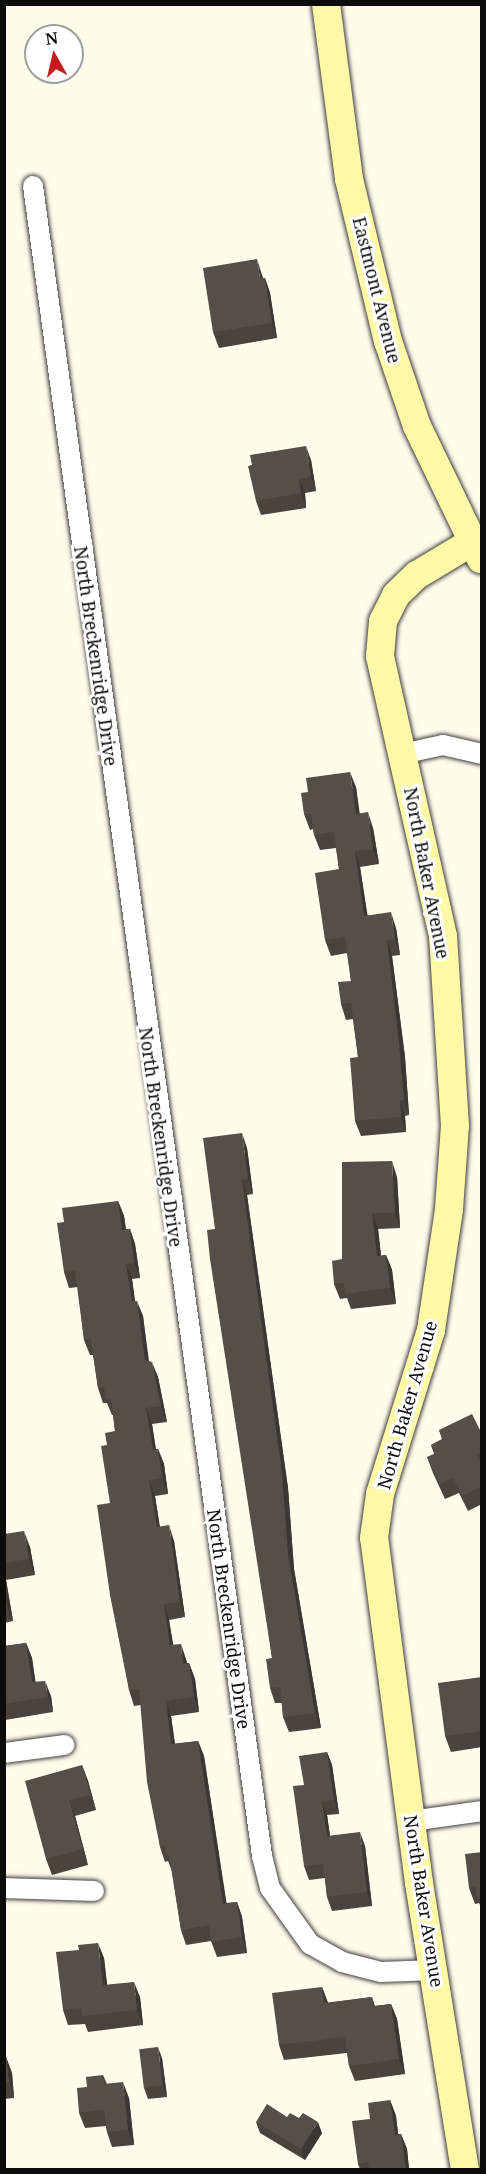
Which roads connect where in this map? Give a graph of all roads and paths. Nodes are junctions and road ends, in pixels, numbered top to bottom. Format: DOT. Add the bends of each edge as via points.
graph roads {
  1 [pos="326,4"];
  2 [pos="33,186"];
  3 [pos="477,551"];
  4 [pos="402,754"];
  5 [pos="482,754"];
  6 [pos="64,1745"];
  7 [pos="4,1753"];
  8 [pos="482,1811"];
  9 [pos="411,1821"];
  10 [pos="4,1888"];
  11 [pos="94,1891"];
  12 [pos="436,1970"];
  13 [pos="465,2169"];
  1 -- 3 [label="main road, Eastmont Avenue" via="349,178 388,341 417,426"];
  2 -- 12 [label="street, North Breckenridge Drive" via="262,1856 270,1888 310,1944 342,1962 381,1972"];
  3 -- 4 [label="main road, North Baker Avenue" via="417,575 396,595 383,621 380,656"];
  4 -- 5 [label="street" via="443,745"];
  4 -- 9 [label="main road, North Baker Avenue" via="443,936 456,1126 449,1209 431,1330 374,1519 374,1556"];
  6 -- 7 [label="street"];
  8 -- 9 [label="street"];
  9 -- 12 [label="main road, North Baker Avenue"];
  10 -- 11 [label="street"];
  12 -- 13 [label="main road, North Baker Avenue"];
}
